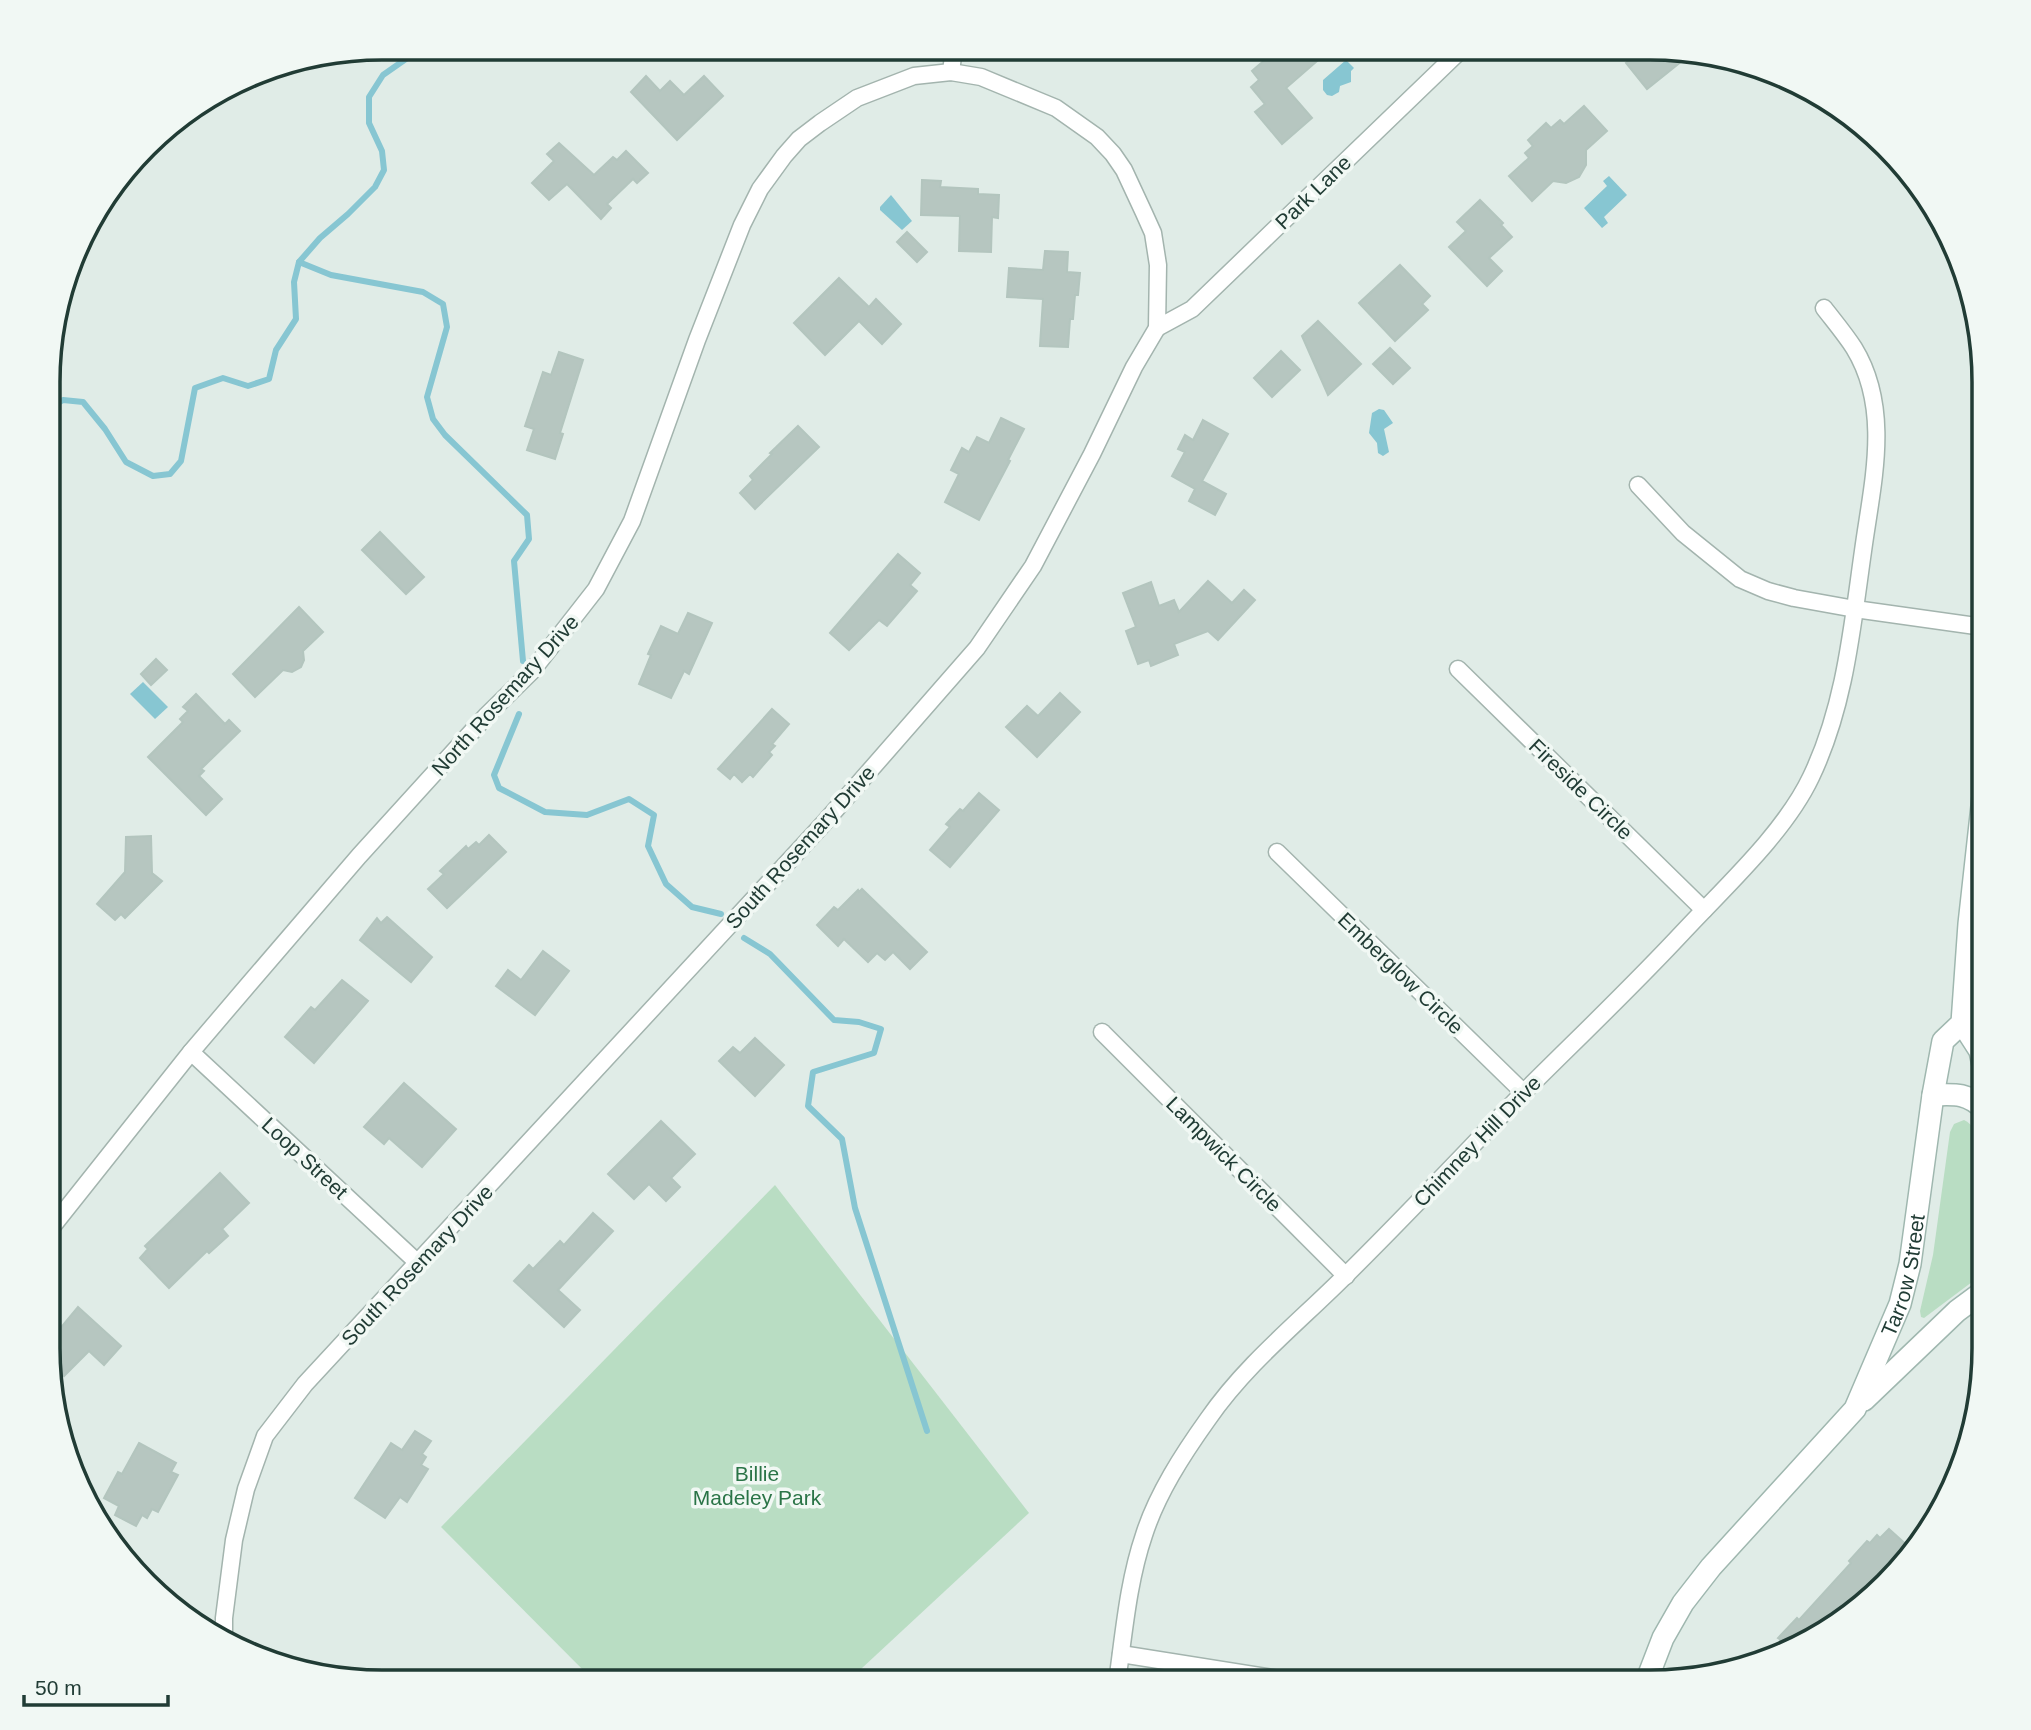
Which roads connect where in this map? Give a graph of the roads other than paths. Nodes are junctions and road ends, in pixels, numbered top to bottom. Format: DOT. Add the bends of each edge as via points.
graph roads {
  1 [pos="952,60"];
  2 [pos="1451,60"];
  3 [pos="951,72"];
  4 [pos="1824,308"];
  5 [pos="1157,328"];
  6 [pos="1638,485"];
  7 [pos="1855,609"];
  8 [pos="1972,625"];
  9 [pos="1458,668"];
  10 [pos="1278,852"];
  11 [pos="1972,897"];
  12 [pos="1704,910"];
  13 [pos="1962,1023"];
  14 [pos="1101,1032"];
  15 [pos="1972,1039"];
  16 [pos="191,1052"];
  17 [pos="1524,1093"];
  18 [pos="1933,1095"];
  19 [pos="1972,1099"];
  20 [pos="60,1217"];
  21 [pos="419,1264"];
  22 [pos="1346,1276"];
  23 [pos="1972,1300"];
  24 [pos="1855,1409"];
  25 [pos="224,1629"];
  26 [pos="1121,1654"];
  27 [pos="1118,1670"];
  28 [pos="1222,1670"];
  29 [pos="1651,1670"];
  1 -- 3 [label="street"];
  2 -- 5 [label="street, Park Lane" via="1192,309"];
  3 -- 5 [label="street, South Rosemary Drive" via="1002,85 1056,108 1113,154 1153,233 1158,265"];
  3 -- 16 [label="street, North Rosemary Drive" via="914,76 856,98 799,139 770,173 737,238 696,340 632,521 596,589 532,671 359,856"];
  4 -- 7 [label="street, Chimney Hill Drive" via="1863,366 1877,422"];
  5 -- 21 [label="street, South Rosemary Drive" via="1033,566 977,648 824,823"];
  6 -- 7 [label="street" via="1683,533 1740,579 1794,598"];
  7 -- 8 [label="street"];
  7 -- 12 [label="street, Chimney Hill Drive" via="1832,725 1811,778 1786,819"];
  9 -- 12 [label="street, Fireside Circle"];
  10 -- 17 [label="street, Emberglow Circle"];
  11 -- 13 [label="main road"];
  12 -- 17 [label="street, Chimney Hill Drive"];
  13 -- 15 [label="main road"];
  13 -- 18 [label="main road, Tarrow Street" via="1943,1041"];
  14 -- 22 [label="street, Lampwick Circle"];
  16 -- 20 [label="street, North Rosemary Drive"];
  16 -- 21 [label="street, Loop Street"];
  17 -- 22 [label="street, Chimney Hill Drive"];
  18 -- 19 [label="main road"];
  18 -- 24 [label="main road, Tarrow Street" via="1910,1264 1900,1304"];
  21 -- 25 [label="street, South Rosemary Drive" via="305,1384 265,1436 233,1540"];
  22 -- 26 [label="street, Chimney Hill Drive" via="1260,1356 1210,1415 1174,1470 1144,1533"];
  23 -- 24 [label="main road"];
  24 -- 29 [label="main road, Tarrow Street" via="1711,1567 1683,1603"];
  26 -- 27 [label="street, Chimney Hill Drive"];
  26 -- 28 [label="street"];
}
